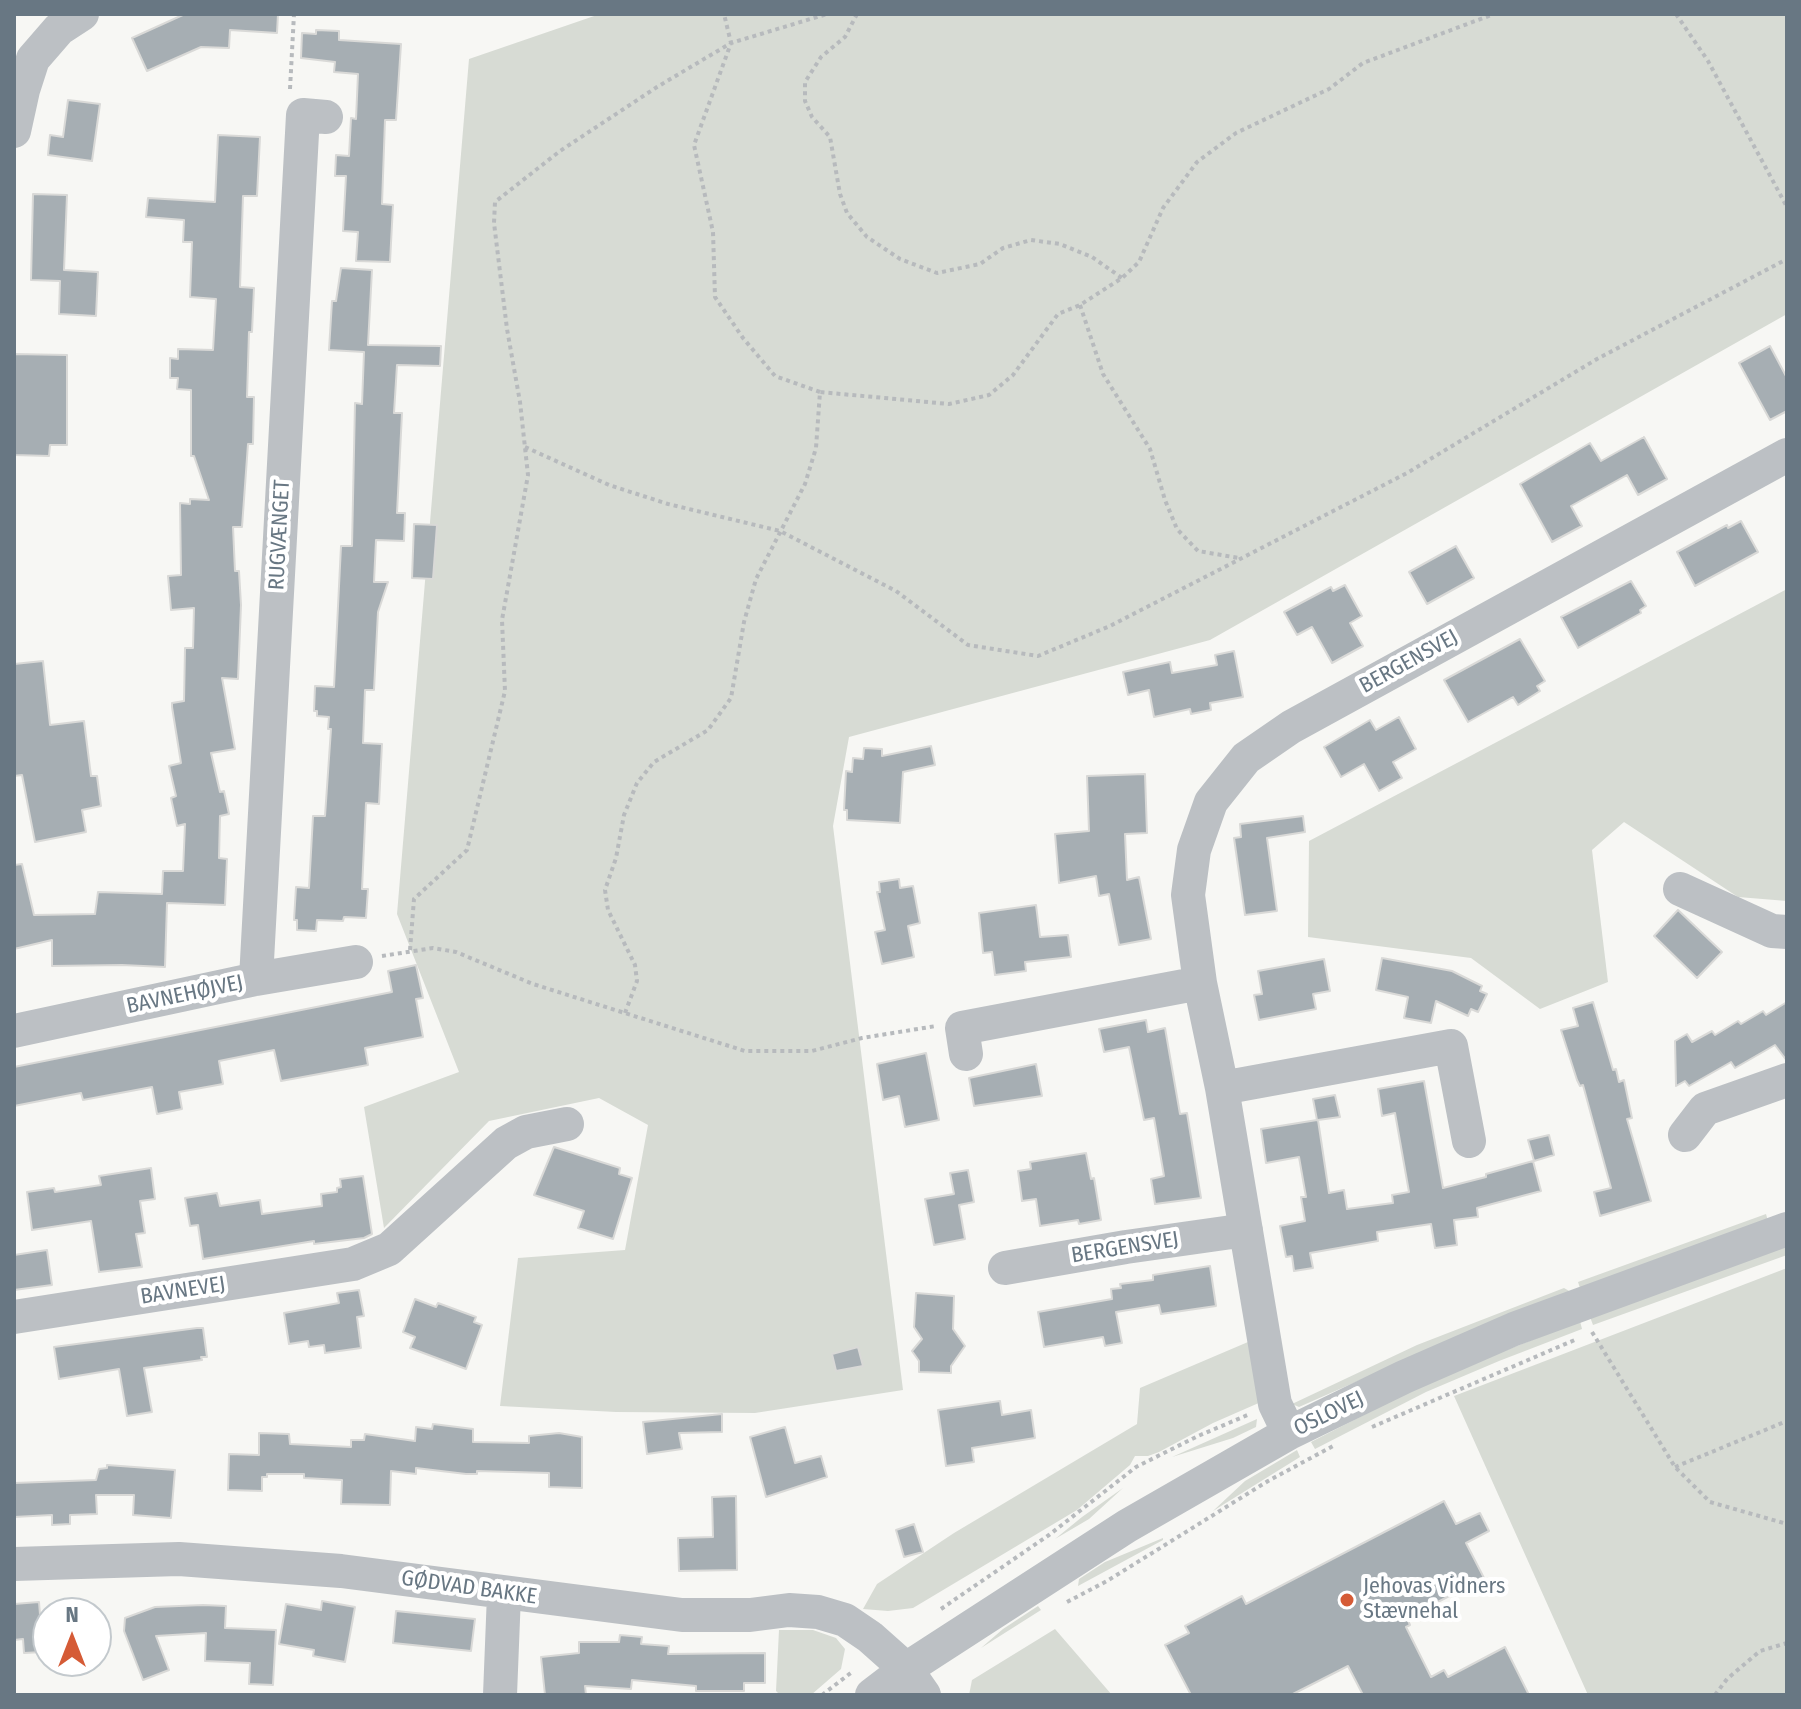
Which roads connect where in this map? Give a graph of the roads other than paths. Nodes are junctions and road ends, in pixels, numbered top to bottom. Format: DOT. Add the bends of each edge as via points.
graph roads {
  1 [pos="82,14"];
  2 [pos="314,116"];
  3 [pos="14,131"];
  4 [pos="1787,455"];
  5 [pos="1680,889"];
  6 [pos="1787,932"];
  7 [pos="356,962"];
  8 [pos="256,979"];
  9 [pos="1200,983"];
  10 [pos="14,1031"];
  11 [pos="964,1041"];
  12 [pos="1787,1080"];
  13 [pos="1222,1088"];
  14 [pos="567,1124"];
  15 [pos="1685,1135"];
  16 [pos="1469,1141"];
  17 [pos="1787,1229"];
  18 [pos="1246,1230"];
  19 [pos="1005,1268"];
  20 [pos="14,1317"];
  21 [pos="1289,1433"];
  22 [pos="14,1564"];
  23 [pos="504,1594"];
  24 [pos="915,1682"];
  25 [pos="500,1695"];
  26 [pos="872,1695"];
  1 -- 3 [label="street" via="59,29 33,59"];
  2 -- 8 [label="street, RUGVÆNGET"];
  4 -- 9 [label="street, BERGENSVEJ" via="1291,727 1246,758 1211,802 1194,850 1188,895"];
  5 -- 6 [label="street" via="1772,931"];
  7 -- 8 [label="street, BAVNEHØJVEJ"];
  8 -- 10 [label="street, BAVNEHØJVEJ"];
  9 -- 11 [label="street"];
  9 -- 13 [label="street, BERGENSVEJ"];
  12 -- 15 [label="street" via="1705,1109"];
  13 -- 16 [label="street" via="1451,1046"];
  13 -- 18 [label="street, BERGENSVEJ"];
  14 -- 20 [label="street, BAVNEVEJ" via="526,1132 506,1143 389,1249 353,1264"];
  17 -- 21 [label="street, OSLOVEJ" via="1514,1329"];
  18 -- 19 [label="street, BERGENSVEJ"];
  18 -- 21 [label="street, BERGENSVEJ" via="1275,1404"];
  21 -- 24 [label="street, OSLOVEJ" via="1127,1526"];
  22 -- 23 [label="street, GØDVAD BAKKE" via="179,1559 341,1571"];
  23 -- 24 [label="street, GØDVAD BAKKE" via="682,1615 818,1612 856,1627"];
  23 -- 25 [label="street"];
  24 -- 26 [label="street, OSLOVEJ"];
}
